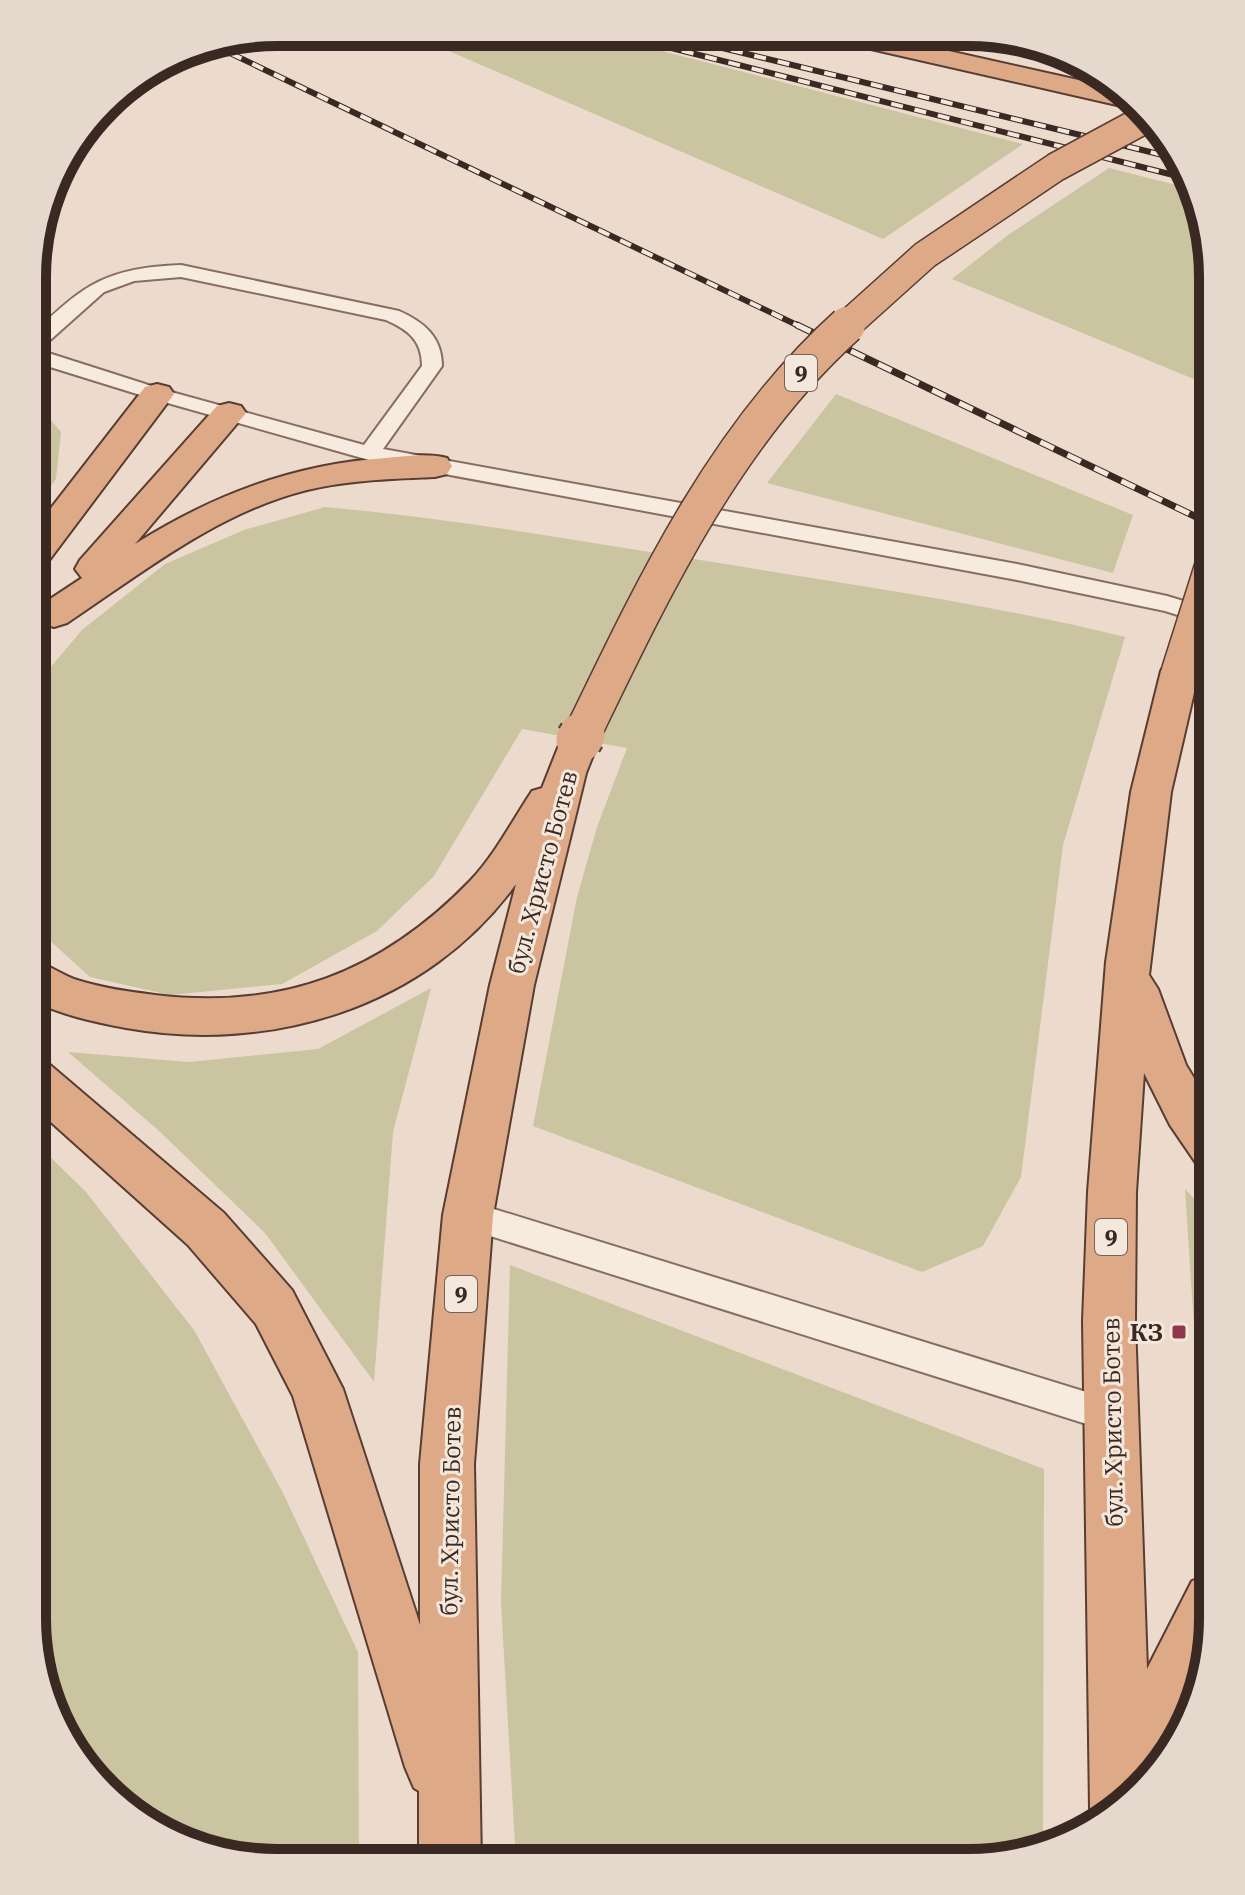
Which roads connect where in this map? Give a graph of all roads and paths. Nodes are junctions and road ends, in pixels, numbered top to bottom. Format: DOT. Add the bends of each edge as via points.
graph roads {
  1 [pos="893,46"];
  2 [pos="988,47"];
  3 [pos="1053,62"];
  4 [pos="1111,96"];
  5 [pos="1139,122"];
  6 [pos="46,333"];
  7 [pos="46,359"];
  8 [pos="157,394"];
  9 [pos="229,413"];
  10 [pos="369,453"];
  11 [pos="435,466"];
  12 [pos="46,539"];
  13 [pos="1199,611"];
  14 [pos="1199,614"];
  15 [pos="46,624"];
  16 [pos="46,625"];
  17 [pos="572,756"];
  18 [pos="1128,962"];
  19 [pos="46,988"];
  20 [pos="46,1089"];
  21 [pos="1199,1130"];
  22 [pos="468,1215"];
  23 [pos="1112,1416"];
  24 [pos="1199,1625"];
  25 [pos="1130,1782"];
  26 [pos="1121,1791"];
  27 [pos="450,1836"];
  1 -- 4 [label="highway"];
  2 -- 3 [label="highway"];
  5 -- 17 [label="highway, бул. Христо Ботев / 9, bridge" via="1056,167 925,255 834,337 781,394 711,489 665,567"];
  6 -- 10 [label="lane" via="82,296 115,280 154,271 181,271 392,315 426,336 432,366"];
  7 -- 8 [label="lane"];
  8 -- 9 [label="lane"];
  8 -- 12 [label="highway"];
  9 -- 10 [label="lane"];
  9 -- 15 [label="highway"];
  10 -- 11 [label="lane"];
  11 -- 14 [label="lane" via="1017,572"];
  11 -- 16 [label="highway" via="335,475 248,498 181,531"];
  13 -- 18 [label="highway, бул. Христо Ботев / 9, bridge" via="1151,792"];
  17 -- 19 [label="highway" via="488,890 454,924 373,981 313,1006 199,1020 97,1004"];
  17 -- 22 [label="highway, бул. Христо Ботев / 9" via="512,985"];
  18 -- 21 [label="highway" via="1166,1077"];
  18 -- 23 [label="highway, бул. Христо Ботев / 9" via="1112,1192"];
  20 -- 27 [label="highway" via="206,1229 274,1307 300,1352 317,1389"];
  22 -- 23 [label="lane"];
  22 -- 27 [label="highway, бул. Христо Ботев / 9" via="447,1464"];
  23 -- 26 [label="highway, бул. Христо Ботев / 9"];
  24 -- 25 [label="highway"];
}
